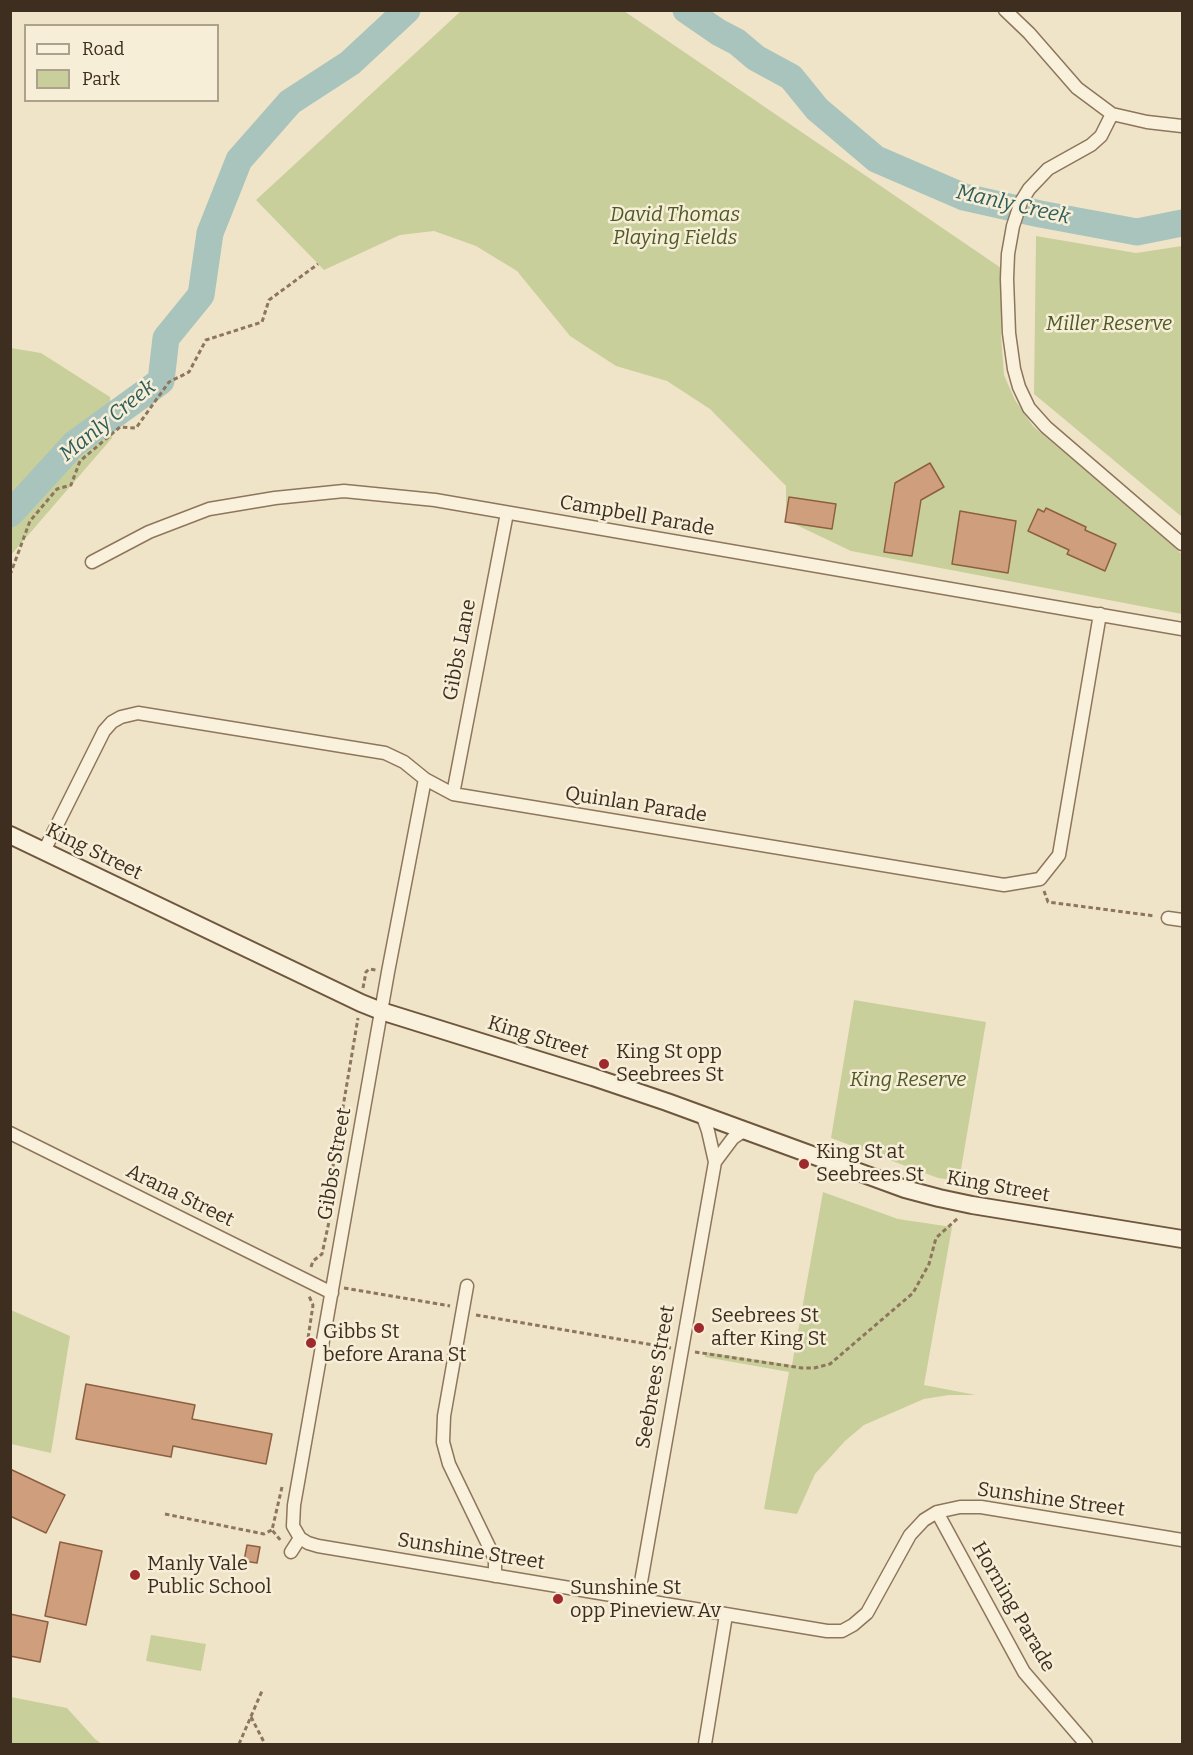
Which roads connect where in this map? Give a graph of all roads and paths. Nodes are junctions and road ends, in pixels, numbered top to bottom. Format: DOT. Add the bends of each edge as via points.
graph roads {
  1 [pos="1005,10"];
  2 [pos="1112,114"];
  3 [pos="1182,126"];
  4 [pos="318,264"];
  5 [pos="507,513"];
  6 [pos="1182,544"];
  7 [pos="92,562"];
  8 [pos="10,575"];
  9 [pos="1100,614"];
  10 [pos="1182,629"];
  11 [pos="425,779"];
  12 [pos="453,794"];
  13 [pos="10,834"];
  14 [pos="44,851"];
  15 [pos="1040,879"];
  16 [pos="1168,918"];
  17 [pos="1182,920"];
  18 [pos="388,972"];
  19 [pos="361,1003"];
  20 [pos="381,1011"];
  21 [pos="702,1114"];
  22 [pos="745,1130"];
  23 [pos="10,1133"];
  24 [pos="715,1162"];
  25 [pos="960,1217"];
  26 [pos="1182,1239"];
  27 [pos="306,1280"];
  28 [pos="467,1286"];
  29 [pos="333,1290"];
  30 [pos="463,1311"];
  31 [pos="681,1350"];
  32 [pos="937,1512"];
  33 [pos="165,1514"];
  34 [pos="272,1530"];
  35 [pos="300,1538"];
  36 [pos="1182,1540"];
  37 [pos="291,1552"];
  38 [pos="495,1576"];
  39 [pos="638,1599"];
  40 [pos="726,1615"];
  41 [pos="262,1691"];
  42 [pos="251,1717"];
  43 [pos="238,1744"];
  44 [pos="265,1744"];
  45 [pos="705,1744"];
  46 [pos="1086,1744"];
  1 -- 2 [label="street" via="1077,88"];
  2 -- 3 [label="street"];
  2 -- 6 [label="street" via="1101,136 1048,169 1021,202 1008,254 1009,333 1014,369 1029,408 1046,427"];
  4 -- 8 [label="path" via="268,300 262,322 206,340 189,372 169,382 136,428 120,427 80,461 71,485 57,489 30,521"];
  5 -- 7 [label="street, Campbell Parade" via="435,500 344,491 275,498 209,509 149,532"];
  5 -- 9 [label="street, Campbell Parade"];
  5 -- 12 [label="street, Gibbs Lane"];
  9 -- 10 [label="street, Campbell Parade"];
  9 -- 15 [label="street" via="1059,855"];
  11 -- 12 [label="street, Quinlan Parade"];
  11 -- 14 [label="street, Quinlan Parade" via="385,753 130,714 112,722 104,731"];
  11 -- 18 [label="street, Gibbs Street"];
  12 -- 15 [label="street, Quinlan Parade" via="1004,885"];
  13 -- 14 [label="street, King Street"];
  14 -- 19 [label="street, King Street"];
  15 -- 16 [label="path" via="1048,902"];
  16 -- 17 [label="street"];
  18 -- 19 [label="path" via="366,972"];
  18 -- 20 [label="street, Gibbs Street"];
  19 -- 20 [label="street, King Street"];
  19 -- 27 [label="path" via="328,1196 330,1216 322,1254 313,1261"];
  20 -- 21 [label="street, King Street"];
  20 -- 29 [label="street, Gibbs Street"];
  21 -- 22 [label="street, King Street"];
  21 -- 24 [label="street, Seebrees Street"];
  22 -- 24 [label="street, Seebrees Street" via="733,1138"];
  22 -- 26 [label="street, King Street" via="939,1198"];
  23 -- 27 [label="street, Arana Street"];
  24 -- 31 [label="street, Seebrees Street"];
  25 -- 31 [label="path" via="936,1238 929,1264 913,1293 830,1364 802,1368"];
  27 -- 29 [label="street, Arana Street"];
  28 -- 30 [label="street"];
  29 -- 30 [label="path"];
  29 -- 35 [label="street, Gibbs Street" via="292,1514"];
  30 -- 31 [label="path"];
  30 -- 38 [label="street" via="443,1442 449,1464 495,1559"];
  31 -- 39 [label="street, Seebrees Street"];
  32 -- 36 [label="street, Sunshine Street" via="981,1507"];
  32 -- 40 [label="street, Sunshine Street" via="910,1535 867,1613 842,1631"];
  32 -- 46 [label="street, Horning Parade" via="1023,1672"];
  33 -- 34 [label="path" via="264,1534"];
  35 -- 37 [label="street"];
  35 -- 38 [label="street, Sunshine Street" via="318,1546"];
  38 -- 39 [label="street, Sunshine Street"];
  39 -- 40 [label="street, Sunshine Street"];
  40 -- 45 [label="street"];
  41 -- 42 [label="path"];
  42 -- 43 [label="path"];
  42 -- 44 [label="path"];
}
